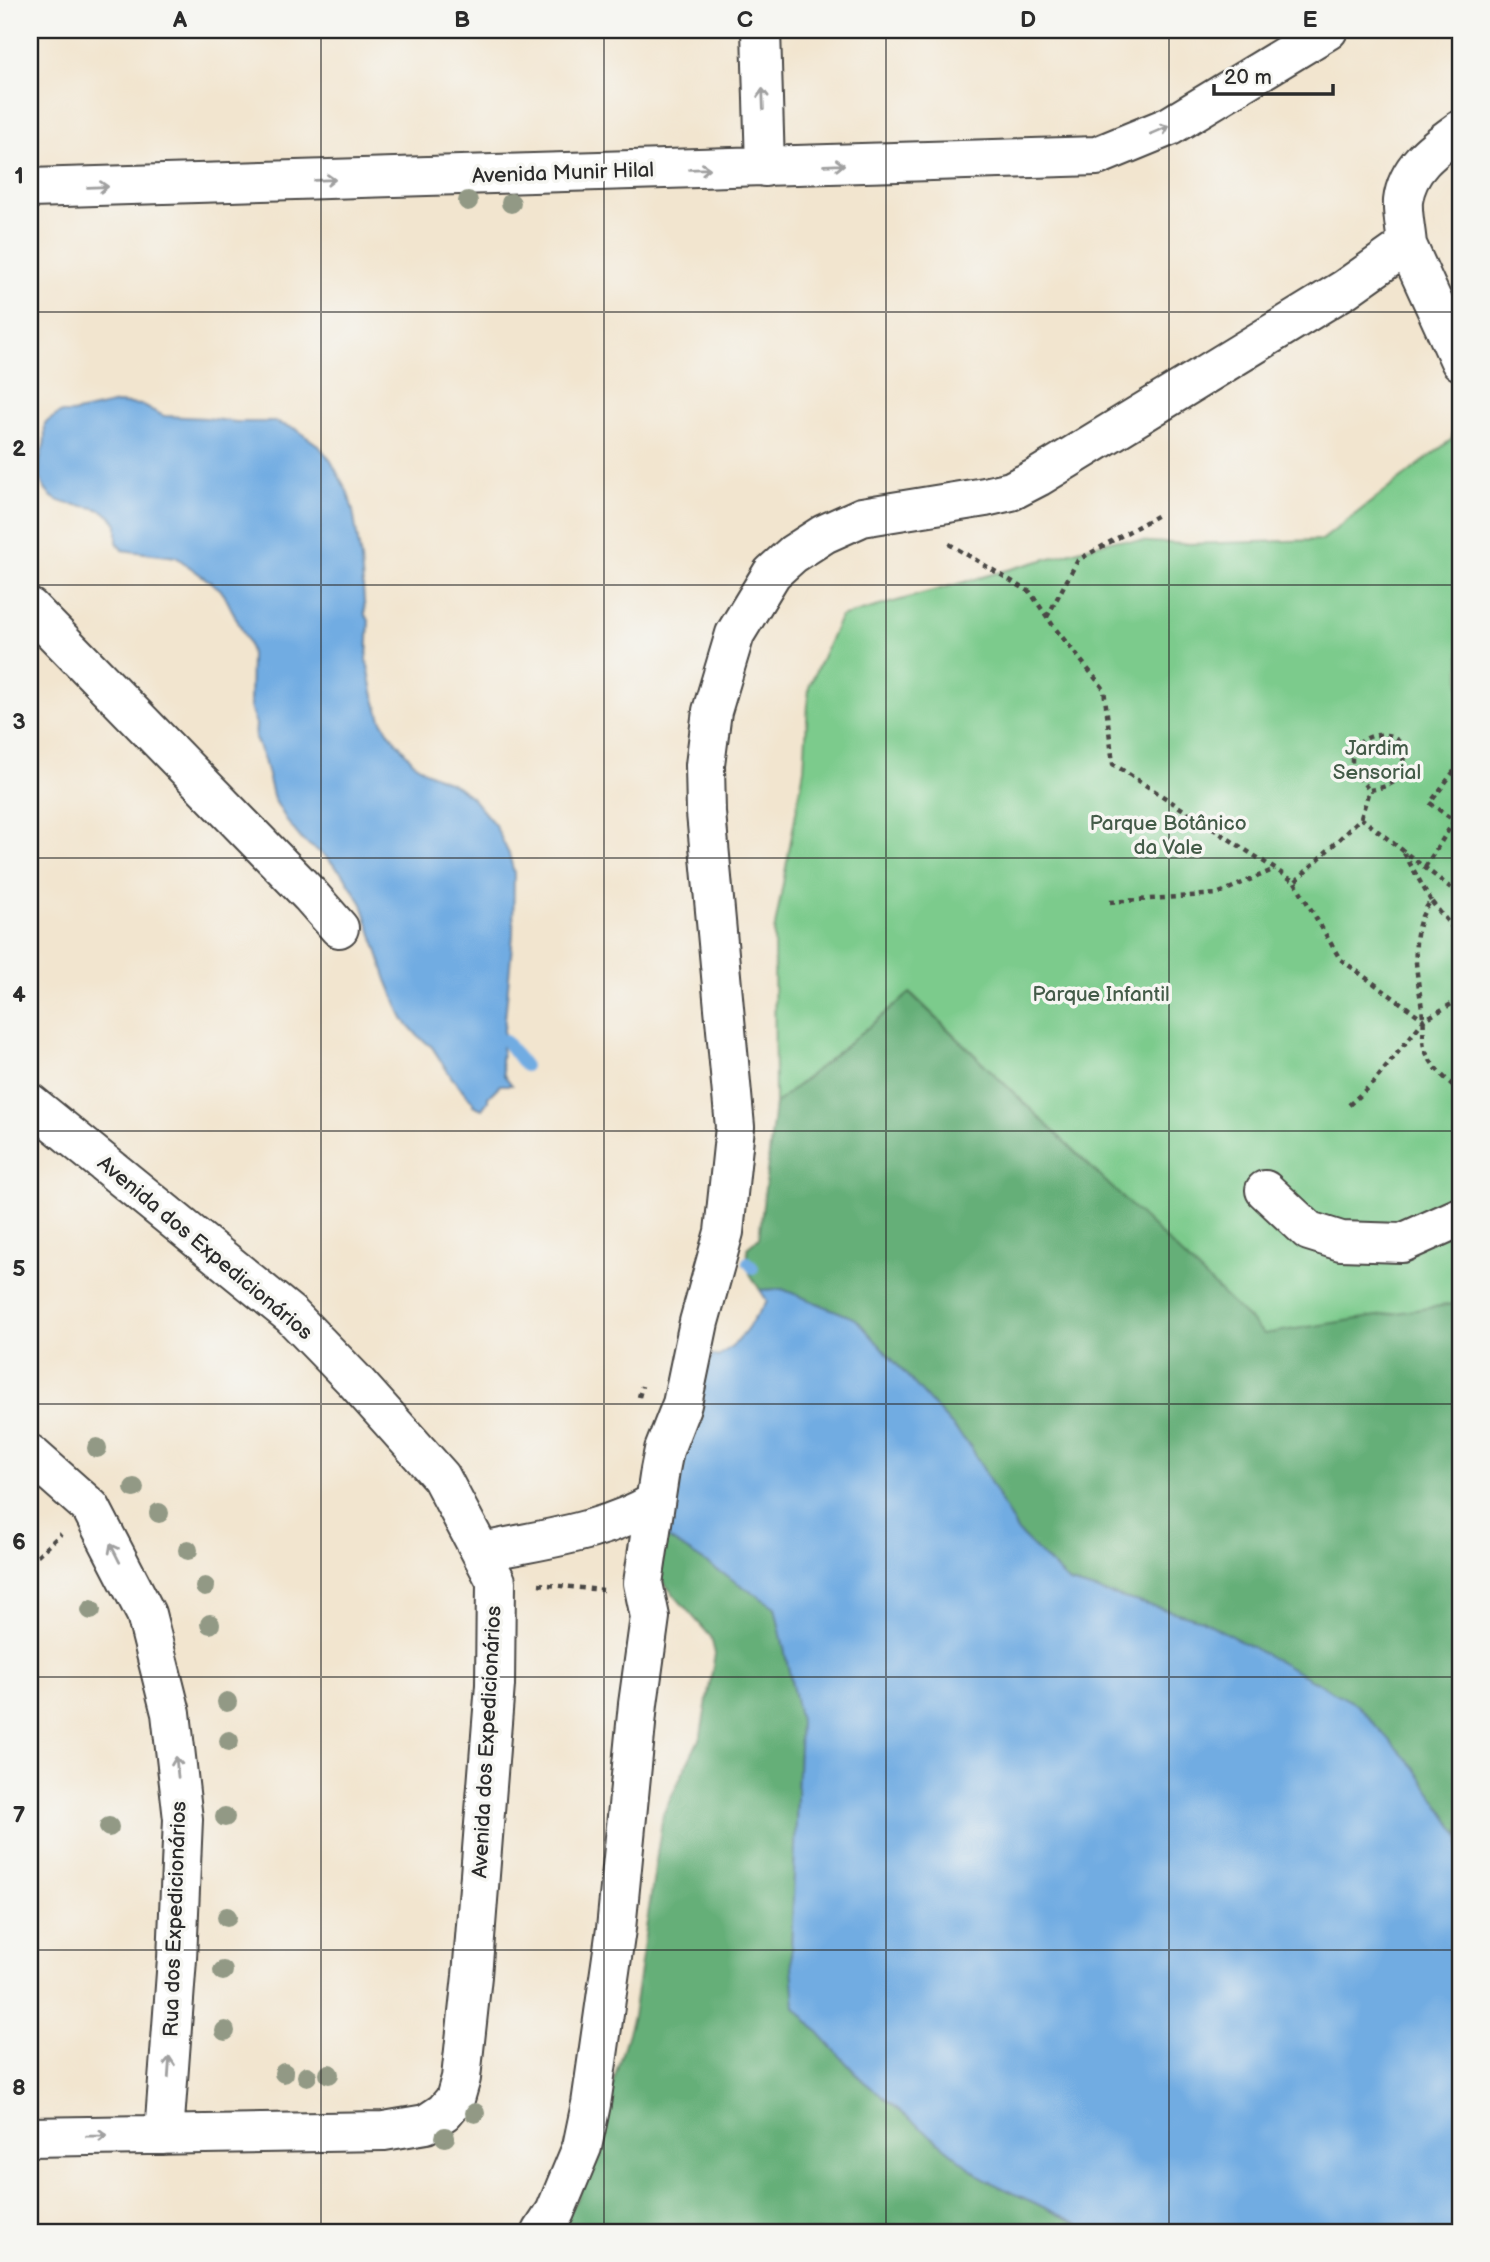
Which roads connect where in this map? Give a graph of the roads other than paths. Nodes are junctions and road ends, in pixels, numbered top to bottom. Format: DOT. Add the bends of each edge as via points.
graph roads {
  1 [pos="761,30"];
  2 [pos="1328,30"];
  3 [pos="1460,130"];
  4 [pos="765,167"];
  5 [pos="30,188"];
  6 [pos="1407,245"];
  7 [pos="1460,362"];
  8 [pos="30,608"];
  9 [pos="339,928"];
  10 [pos="30,1103"];
  11 [pos="1265,1190"];
  12 [pos="1460,1217"];
  13 [pos="30,1454"];
  14 [pos="655,1502"];
  15 [pos="483,1552"];
  16 [pos="164,2135"];
  17 [pos="30,2137"];
  18 [pos="542,2232"];
  4 -- 1 [label="street, one-way"];
  4 -- 2 [label="street, Avenida Munir Hilal, one-way" via="1097,156 1170,126"];
  3 -- 6 [label="street" via="1426,155 1412,175 1403,201"];
  5 -- 4 [label="street, Avenida Munir Hilal, one-way"];
  6 -- 7 [label="street"];
  6 -- 14 [label="street" via="1345,289 1011,491 862,517 824,534 772,573 735,634 712,711 705,765 735,1127 731,1175 724,1232 682,1404 664,1450"];
  8 -- 9 [label="street"];
  10 -- 15 [label="street, Avenida dos Expedicionários" via="291,1315 441,1477"];
  11 -- 12 [label="street" via="1309,1231 1341,1241 1402,1243"];
  16 -- 13 [label="street, Rua dos Expedicionários, one-way" via="183,1819 171,1713 146,1614 91,1508"];
  14 -- 15 [label="street" via="612,1524"];
  14 -- 18 [label="street" via="643,1583 650,1617 616,1929 593,2090 582,2147"];
  15 -- 16 [label="street, Avenida dos Expedicionários" via="496,1581 495,1685 471,1989 461,2078 454,2099 426,2124 384,2131"];
  17 -- 16 [label="street, Avenida dos Expedicionários, one-way"];
}
